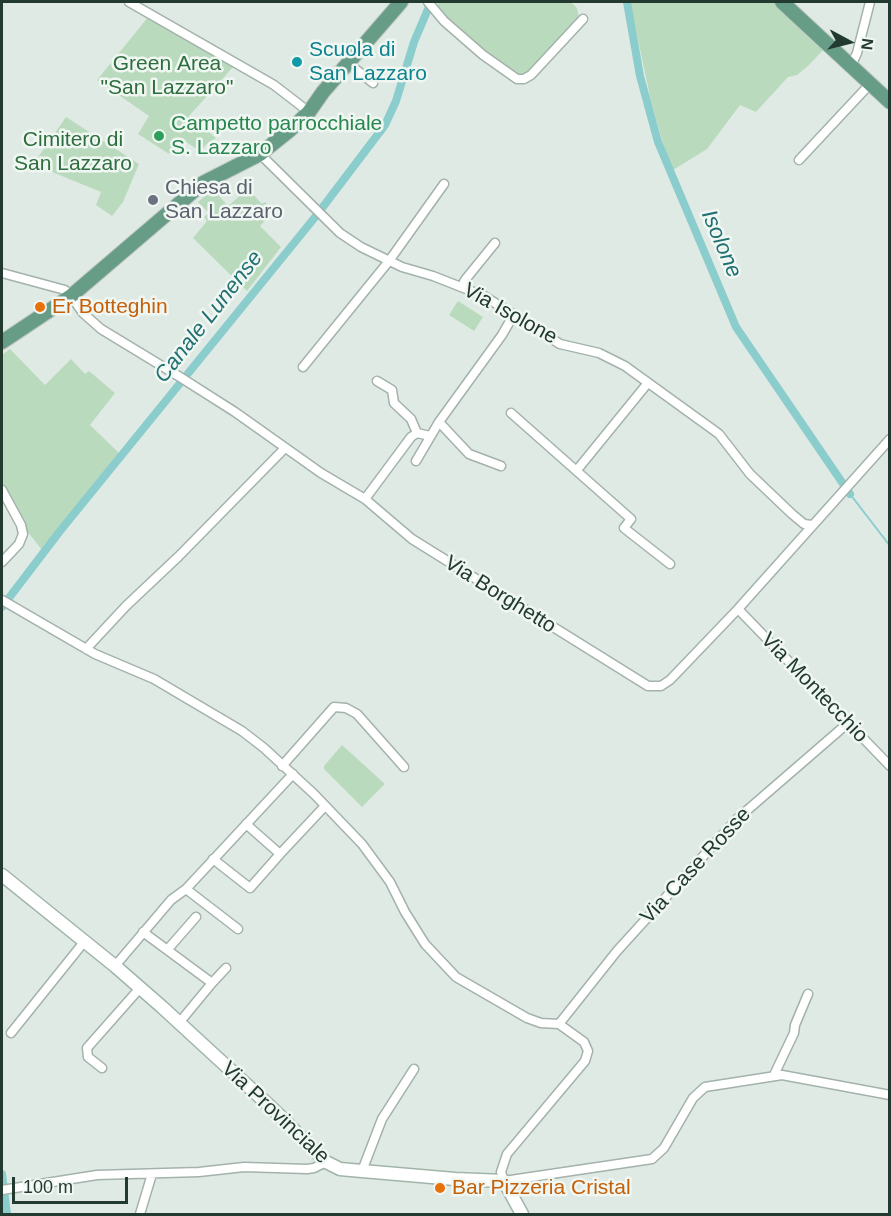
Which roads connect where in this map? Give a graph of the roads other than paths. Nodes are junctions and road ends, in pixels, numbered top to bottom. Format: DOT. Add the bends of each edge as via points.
graph roads {
  1 [pos="129,2"];
  2 [pos="401,2"];
  3 [pos="782,2"];
  4 [pos="870,2"];
  5 [pos="431,4"];
  6 [pos="583,19"];
  7 [pos="348,63"];
  8 [pos="851,66"];
  9 [pos="373,83"];
  10 [pos="870,84"];
  11 [pos="890,102"];
  12 [pos="309,112"];
  13 [pos="260,154"];
  14 [pos="799,160"];
  15 [pos="444,184"];
  16 [pos="495,243"];
  17 [pos="389,261"];
  18 [pos="2,273"];
  19 [pos="462,286"];
  20 [pos="71,296"];
  21 [pos="514,314"];
  22 [pos="2,342"];
  23 [pos="303,367"];
  24 [pos="377,381"];
  25 [pos="647,384"];
  26 [pos="511,413"];
  27 [pos="439,422"];
  28 [pos="417,433"];
  29 [pos="430,436"];
  30 [pos="890,439"];
  31 [pos="285,448"];
  32 [pos="416,461"];
  33 [pos="501,466"];
  34 [pos="577,470"];
  35 [pos="2,490"];
  36 [pos="365,499"];
  37 [pos="812,525"];
  38 [pos="2,562"];
  39 [pos="670,564"];
  40 [pos="4,601"];
  41 [pos="738,609"];
  42 [pos="86,649"];
  43 [pos="848,723"];
  44 [pos="282,766"];
  45 [pos="890,766"];
  46 [pos="404,767"];
  47 [pos="293,774"];
  48 [pos="325,806"];
  49 [pos="246,824"];
  50 [pos="280,854"];
  51 [pos="213,859"];
  52 [pos="2,874"];
  53 [pos="186,889"];
  54 [pos="196,917"];
  55 [pos="238,929"];
  56 [pos="144,932"];
  57 [pos="84,942"];
  58 [pos="168,949"];
  59 [pos="115,966"];
  60 [pos="226,968"];
  61 [pos="212,983"];
  62 [pos="140,988"];
  63 [pos="807,994"];
  64 [pos="179,1023"];
  65 [pos="559,1024"];
  66 [pos="11,1033"];
  67 [pos="102,1068"];
  68 [pos="414,1069"];
  69 [pos="774,1075"];
  70 [pos="890,1095"];
  71 [pos="326,1162"];
  72 [pos="362,1171"];
  73 [pos="152,1174"];
  74 [pos="504,1181"];
  75 [pos="5,1189"];
  76 [pos="140,1215"];
  77 [pos="522,1215"];
  1 -- 12 [label="street" via="238,63"];
  2 -- 7 [label="main road"];
  3 -- 8 [label="main road"];
  4 -- 8 [label="street"];
  5 -- 6 [label="street" via="444,21 483,55 518,79 531,75"];
  7 -- 9 [label="street"];
  7 -- 12 [label="main road"];
  8 -- 10 [label="main road"];
  10 -- 11 [label="main road"];
  10 -- 14 [label="street"];
  12 -- 13 [label="main road"];
  13 -- 17 [label="street, Via Isolone" via="340,233"];
  13 -- 20 [label="main road" via="203,183"];
  15 -- 17 [label="street"];
  16 -- 19 [label="street"];
  17 -- 19 [label="street, Via Isolone"];
  17 -- 23 [label="street"];
  18 -- 20 [label="street" via="47,284"];
  19 -- 21 [label="street, Via Isolone"];
  20 -- 22 [label="main road"];
  20 -- 31 [label="street, Via Borghetto" via="101,329"];
  21 -- 25 [label="street, Via Isolone" via="560,344 610,357"];
  21 -- 27 [label="street"];
  24 -- 28 [label="street" via="392,390 394,403 411,418"];
  25 -- 34 [label="street"];
  25 -- 37 [label="street, Via Isolone" via="718,434 750,474 804,524"];
  26 -- 34 [label="street"];
  27 -- 29 [label="street"];
  27 -- 33 [label="street" via="469,454"];
  28 -- 29 [label="street"];
  28 -- 36 [label="street"];
  29 -- 32 [label="street"];
  30 -- 37 [label="street, Via Borghetto"];
  31 -- 36 [label="street, Via Borghetto"];
  31 -- 42 [label="street"];
  34 -- 39 [label="street" via="631,519 624,528"];
  35 -- 38 [label="street" via="23,534"];
  36 -- 41 [label="street, Via Borghetto" via="412,539 648,686 661,686 670,680"];
  37 -- 41 [label="street, Via Borghetto"];
  40 -- 42 [label="street"];
  41 -- 43 [label="street, Via Montecchio"];
  42 -- 44 [label="street" via="154,679 242,731"];
  43 -- 45 [label="street, Via Montecchio"];
  43 -- 65 [label="street, Via Case Rosse" via="737,819 617,951"];
  44 -- 46 [label="street" via="334,707 357,714"];
  44 -- 47 [label="street"];
  47 -- 48 [label="street"];
  47 -- 49 [label="street"];
  48 -- 50 [label="street"];
  48 -- 65 [label="street" via="362,844 390,882 425,944 456,978 527,1018"];
  49 -- 50 [label="street"];
  49 -- 51 [label="street"];
  50 -- 51 [label="street" via="250,888"];
  51 -- 53 [label="street"];
  52 -- 57 [label="street, Via Provinciale"];
  53 -- 55 [label="street"];
  53 -- 56 [label="street" via="171,900"];
  54 -- 58 [label="street"];
  56 -- 58 [label="street"];
  56 -- 59 [label="street"];
  57 -- 59 [label="street, Via Provinciale"];
  57 -- 66 [label="street"];
  58 -- 61 [label="street"];
  59 -- 62 [label="street, Via Provinciale"];
  60 -- 61 [label="street"];
  61 -- 64 [label="street"];
  62 -- 64 [label="street, Via Provinciale"];
  62 -- 67 [label="street" via="87,1048 88,1057"];
  63 -- 69 [label="street"];
  64 -- 71 [label="street, Via Provinciale"];
  65 -- 74 [label="street" via="584,1042 588,1049 586,1058 507,1154 501,1172"];
  68 -- 72 [label="street" via="382,1119"];
  69 -- 70 [label="street"];
  69 -- 74 [label="street" via="701,1089 664,1148 652,1159"];
  71 -- 72 [label="street, Via Provinciale" via="340,1169"];
  71 -- 73 [label="street" via="307,1169 244,1167"];
  72 -- 74 [label="street, Via Provinciale"];
  73 -- 75 [label="street" via="97,1175"];
  73 -- 76 [label="street"];
  74 -- 77 [label="street"];
}
